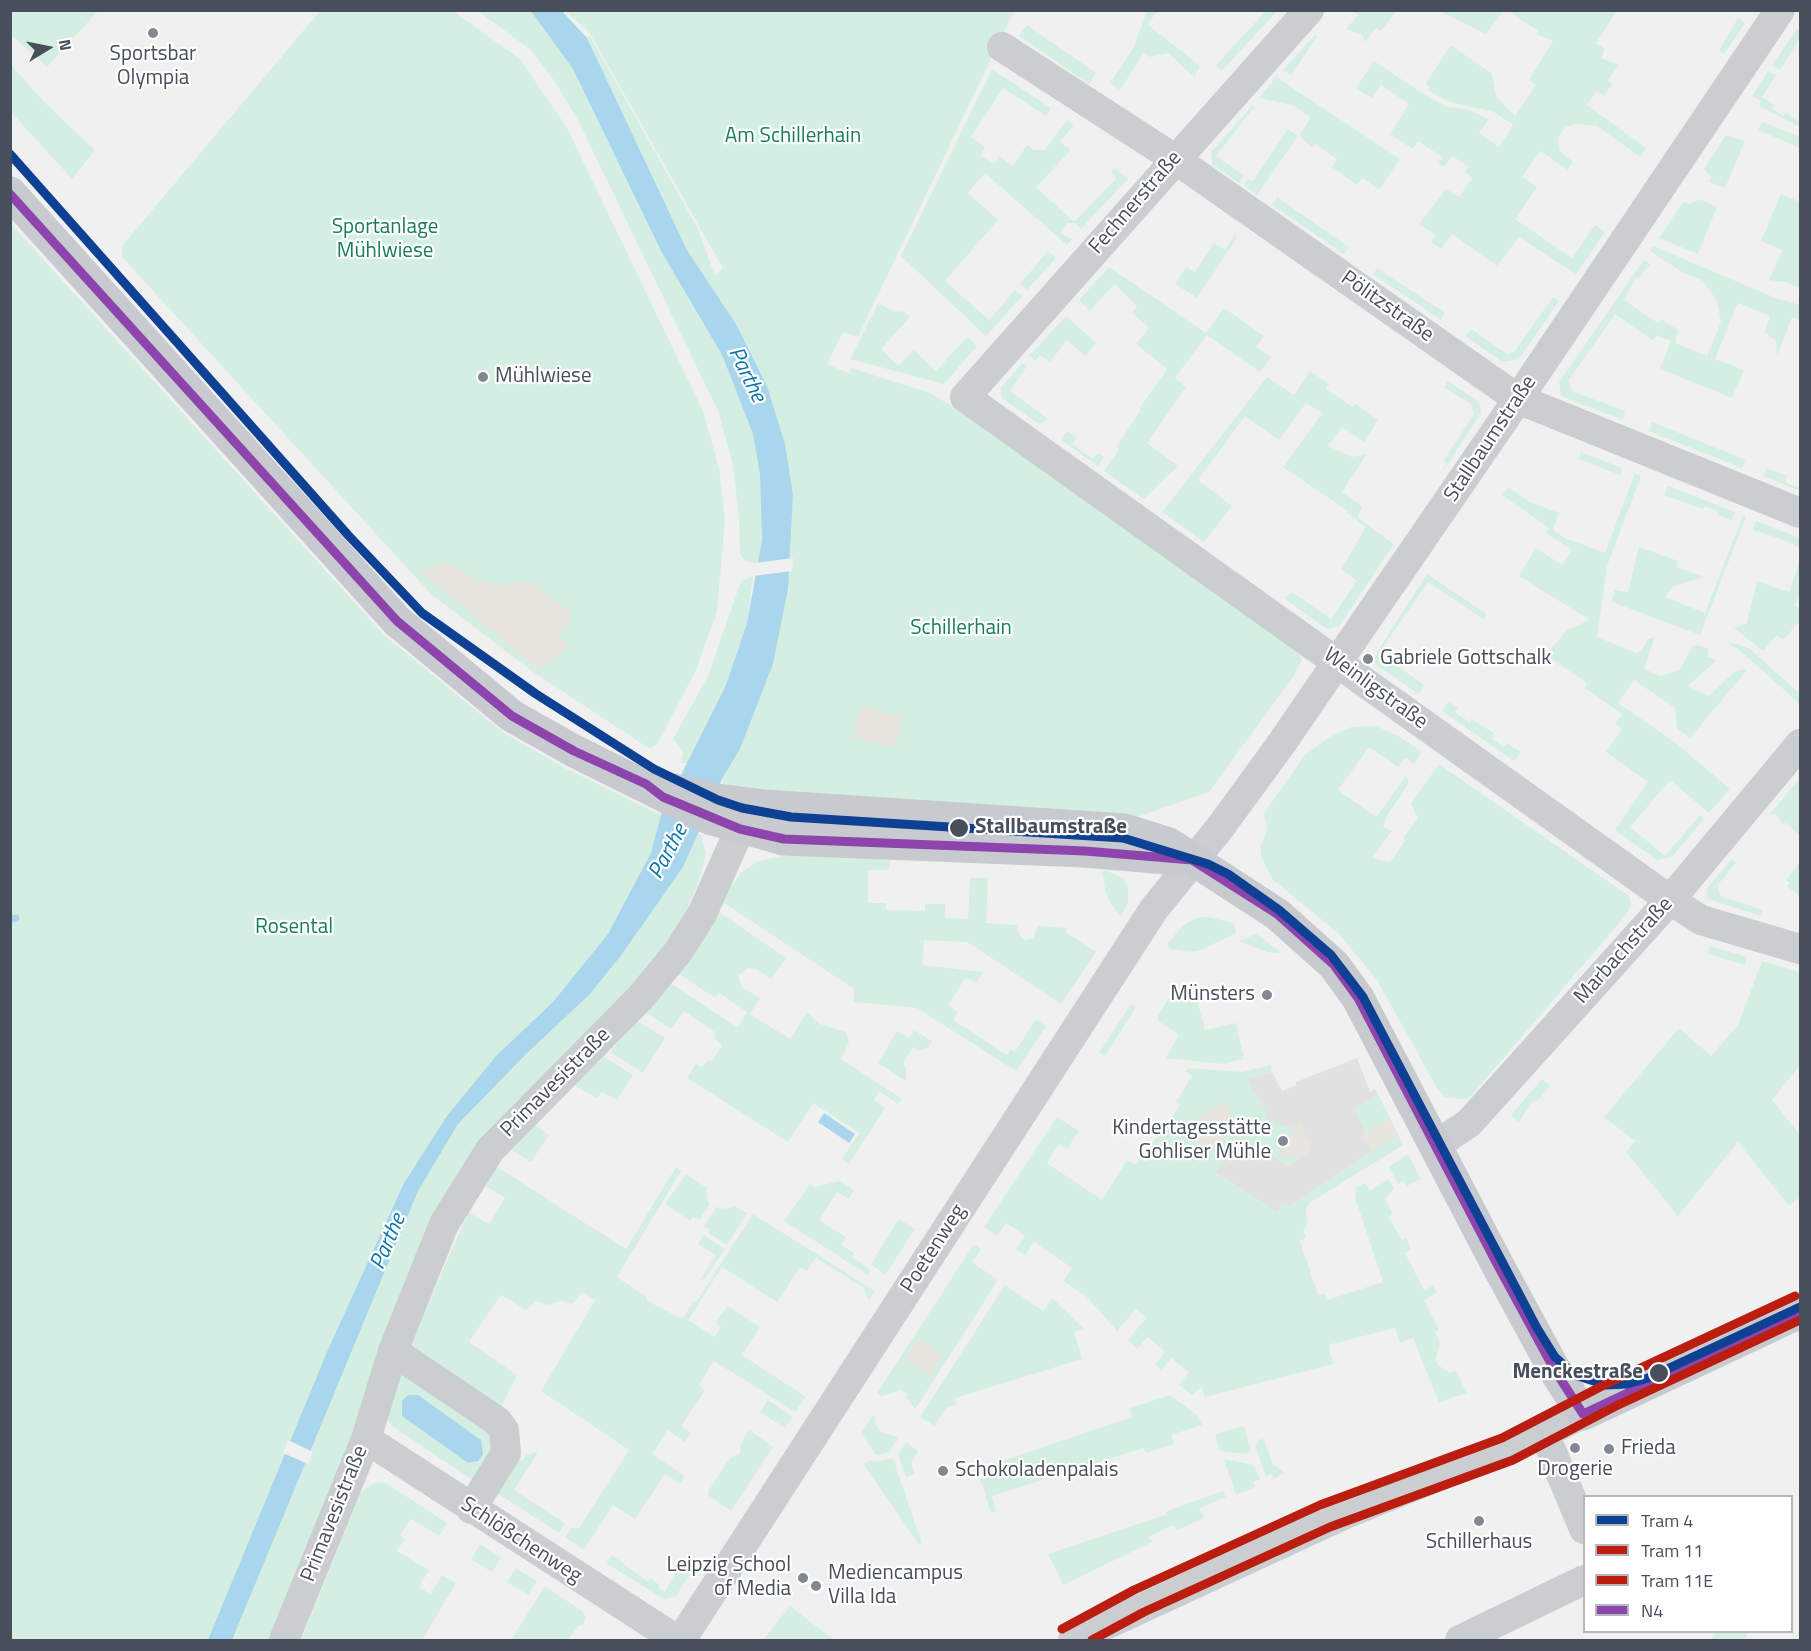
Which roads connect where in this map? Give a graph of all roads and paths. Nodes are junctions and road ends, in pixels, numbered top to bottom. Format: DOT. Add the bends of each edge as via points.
graph roads {
  1 [pos="1309,10"];
  2 [pos="1780,10"];
  3 [pos="1002,47"];
  4 [pos="1175,159"];
  5 [pos="10,193"];
  6 [pos="965,397"];
  7 [pos="1518,399"];
  8 [pos="1800,513"];
  9 [pos="1337,662"];
  10 [pos="1800,744"];
  11 [pos="714,809"];
  12 [pos="740,829"];
  13 [pos="1192,860"];
  14 [pos="1670,900"];
  15 [pos="1800,949"];
  16 [pos="1436,1145"];
  17 [pos="1800,1312"];
  18 [pos="393,1351"];
  19 [pos="1583,1414"];
  20 [pos="1544,1433"];
  21 [pos="366,1439"];
  22 [pos="471,1509"];
  23 [pos="1583,1527"];
  24 [pos="1583,1580"];
  25 [pos="284,1641"];
  26 [pos="679,1641"];
  27 [pos="1073,1641"];
  28 [pos="1460,1641"];
  1 -- 4 [label="street, Fechnerstraße"];
  2 -- 7 [label="street, Stallbaumstraße"];
  3 -- 4 [label="street, Pölitzstraße"];
  4 -- 6 [label="street, Fechnerstraße"];
  4 -- 7 [label="street, Pölitzstraße"];
  5 -- 11 [label="main road" via="397,621 512,716 574,751 658,790"];
  6 -- 9 [label="street, Weinligstraße"];
  7 -- 8 [label="street, Pölitzstraße"];
  7 -- 9 [label="street, Stallbaumstraße"];
  9 -- 13 [label="street, Stallbaumstraße" via="1219,829"];
  9 -- 14 [label="street, Weinligstraße"];
  10 -- 14 [label="street, Marbachstraße"];
  11 -- 12 [label="main road"];
  11 -- 13 [label="main road" via="765,806 1125,830 1169,844"];
  12 -- 13 [label="main road" via="784,839 1085,851"];
  12 -- 18 [label="street, Primavesistraße" via="702,914 678,952 640,998 489,1150 444,1224"];
  13 -- 16 [label="main road" via="1277,914 1334,965 1373,1023"];
  13 -- 26 [label="street, Poetenweg" via="1148,918"];
  14 -- 15 [label="street, Weinligstraße" via="1701,920"];
  14 -- 16 [label="street, Marbachstraße" via="1469,1123"];
  16 -- 19 [label="main road" via="1554,1369"];
  17 -- 19 [label="main road"];
  18 -- 21 [label="street, Primavesistraße"];
  18 -- 22 [label="street" via="497,1421 504,1430 506,1453"];
  19 -- 20 [label="street"];
  20 -- 23 [label="street"];
  20 -- 27 [label="street" via="1350,1512"];
  21 -- 22 [label="street, Schlößchenweg"];
  21 -- 25 [label="street, Primavesistraße"];
  22 -- 26 [label="street, Schlößchenweg"];
  24 -- 28 [label="street"];
}
